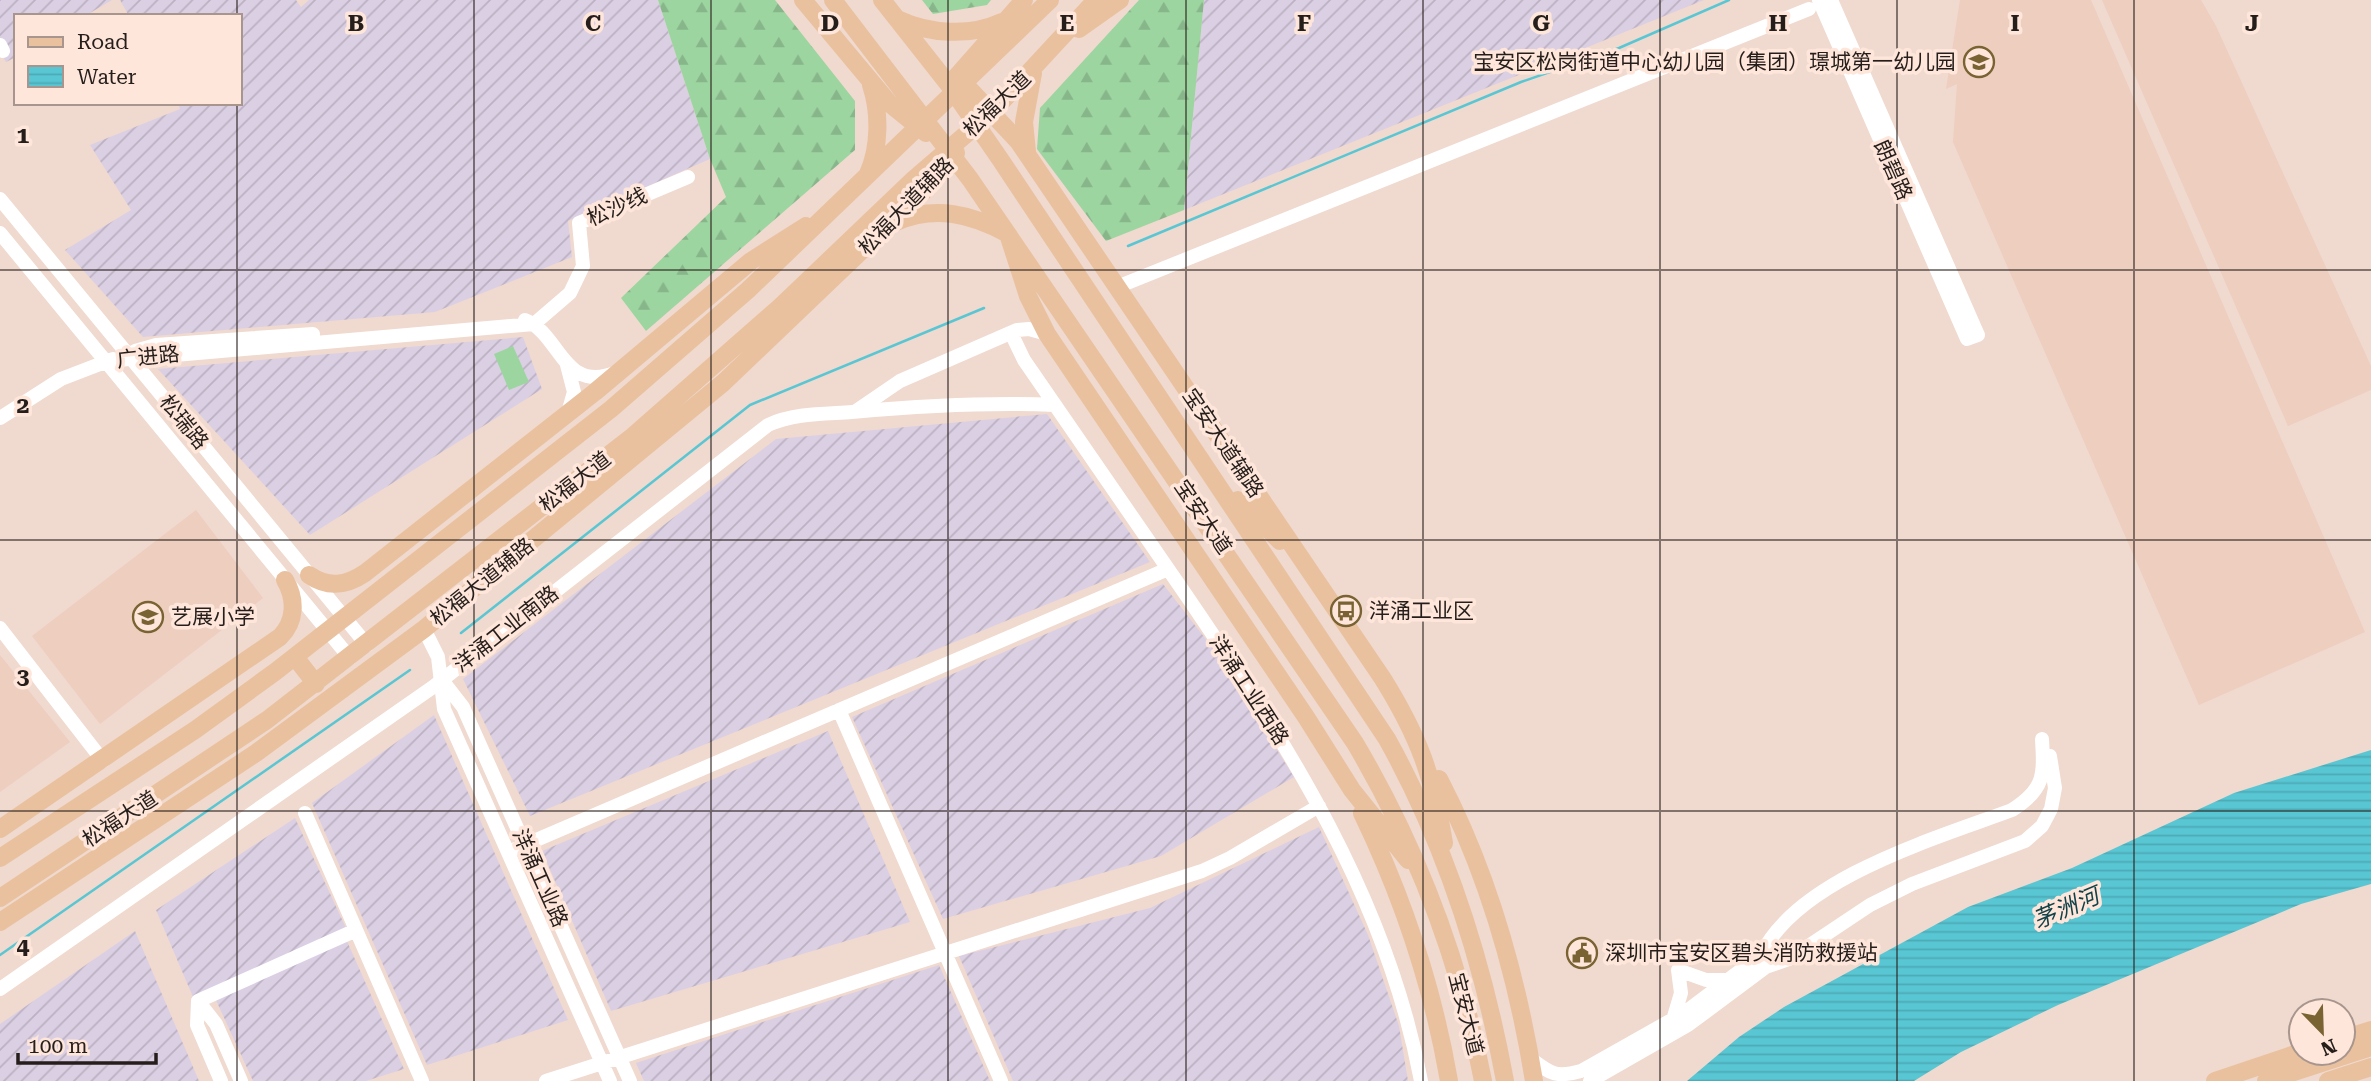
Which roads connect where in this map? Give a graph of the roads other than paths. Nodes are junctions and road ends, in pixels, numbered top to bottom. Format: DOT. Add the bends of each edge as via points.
graph roads {
  1 [pos="803,0"];
  2 [pos="833,0"];
  3 [pos="881,0"];
  4 [pos="1024,0"];
  5 [pos="1051,0"];
  6 [pos="1096,0"];
  7 [pos="1120,0"];
  8 [pos="1831,0"];
  9 [pos="1814,4"];
  10 [pos="896,18"];
  11 [pos="1005,20"];
  12 [pos="1058,42"];
  13 [pos="1034,69"];
  14 [pos="864,72"];
  15 [pos="957,84"];
  16 [pos="993,111"];
  17 [pos="922,123"];
  18 [pos="977,125"];
  19 [pos="951,153"];
  20 [pos="1028,156"];
  21 [pos="867,176"];
  22 [pos="688,177"];
  23 [pos="0,199"];
  24 [pos="828,214"];
  25 [pos="890,225"];
  26 [pos="0,233"];
  27 [pos="1008,234"];
  28 [pos="1093,251"];
  29 [pos="1117,287"];
  30 [pos="1031,303"];
  31 [pos="800,312"];
  32 [pos="534,324"];
  33 [pos="1014,331"];
  34 [pos="1047,334"];
  35 [pos="1118,335"];
  36 [pos="739,344"];
  37 [pos="129,356"];
  38 [pos="106,361"];
  39 [pos="567,365"];
  40 [pos="622,370"];
  41 [pos="1055,405"];
  42 [pos="856,411"];
  43 [pos="568,413"];
  44 [pos="0,418"];
  45 [pos="1207,467"];
  46 [pos="1182,487"];
  47 [pos="468,492"];
  48 [pos="422,558"];
  49 [pos="1168,569"];
  50 [pos="309,575"];
  51 [pos="1314,577"];
  52 [pos="285,580"];
  53 [pos="1239,617"];
  54 [pos="345,619"];
  55 [pos="0,628"];
  56 [pos="424,629"];
  57 [pos="328,632"];
  58 [pos="367,645"];
  59 [pos="295,657"];
  60 [pos="350,658"];
  61 [pos="442,680"];
  62 [pos="316,684"];
  63 [pos="254,687"];
  64 [pos="839,710"];
  65 [pos="129,743"];
  66 [pos="1420,743"];
  67 [pos="103,761"];
  68 [pos="1342,776"];
  69 [pos="1320,806"];
  70 [pos="305,813"];
  71 [pos="0,829"];
  72 [pos="524,844"];
  73 [pos="508,852"];
  74 [pos="0,858"];
  75 [pos="1427,887"];
  76 [pos="1456,894"];
  77 [pos="0,898"];
  78 [pos="0,922"];
  79 [pos="354,931"];
  80 [pos="944,953"];
  81 [pos="1728,980"];
  82 [pos="0,989"];
  83 [pos="198,1001"];
  84 [pos="1673,1020"];
  85 [pos="2371,1047"];
  86 [pos="2287,1057"];
  87 [pos="620,1058"];
  88 [pos="1531,1059"];
  89 [pos="602,1063"];
  90 [pos="2371,1067"];
  91 [pos="221,1081"];
  92 [pos="241,1081"];
  93 [pos="422,1081"];
  94 [pos="546,1081"];
  95 [pos="610,1081"];
  96 [pos="630,1081"];
  97 [pos="1001,1081"];
  98 [pos="1421,1081"];
  99 [pos="1449,1081"];
  100 [pos="1483,1081"];
  101 [pos="1505,1081"];
  102 [pos="1534,1081"];
  103 [pos="1590,1081"];
  104 [pos="2215,1081"];
  105 [pos="2266,1081"];
  106 [pos="2328,1081"];
  1 -- 14 [label="main road"];
  2 -- 17 [label="main road"];
  3 -- 10 [label="main road, 宝安大道"];
  4 -- 11 [label="main road"];
  5 -- 15 [label="main road, 松福大道"];
  6 -- 12 [label="main road, 松福大道"];
  7 -- 12 [label="main road"];
  8 -- 9 [label="street, 朗碧路" via="1973,337"];
  9 -- 29 [label="street"];
  10 -- 11 [label="main road" via="926,29 960,32"];
  10 -- 15 [label="main road, 宝安大道"];
  11 -- 15 [label="main road"];
  12 -- 13 [label="main road, 松福大道"];
  13 -- 16 [label="main road, 松福大道"];
  13 -- 20 [label="main road" via="1024,122"];
  14 -- 17 [label="main road" via="895,109"];
  14 -- 21 [label="main road" via="877,118 876,147"];
  15 -- 16 [label="main road, 宝安大道辅路"];
  15 -- 17 [label="main road, 松福大道"];
  15 -- 18 [label="main road, 宝安大道"];
  16 -- 18 [label="main road, 松福大道"];
  16 -- 20 [label="main road, 宝安大道辅路"];
  17 -- 19 [label="main road"];
  17 -- 21 [label="main road, 松福大道"];
  18 -- 19 [label="main road, 松福大道辅路"];
  18 -- 35 [label="main road, 宝安大道"];
  19 -- 25 [label="main road, 松福大道辅路" via="924,191"];
  19 -- 27 [label="main road, 宝安大道"];
  19 -- 36 [label="main road, 松福大道"];
  20 -- 28 [label="main road, 宝安大道辅路"];
  21 -- 24 [label="main road, 松福大道"];
  22 -- 32 [label="street, 松沙线" via="579,223 583,266 570,293"];
  23 -- 37 [label="street, 松瑞路"];
  24 -- 40 [label="main road" via="751,261"];
  24 -- 48 [label="main road, 松福大道" via="665,363"];
  25 -- 27 [label="main road" via="939,212 973,219"];
  25 -- 31 [label="main road, 松福大道辅路"];
  26 -- 38 [label="street, 松瑞路"];
  27 -- 30 [label="main road"];
  27 -- 46 [label="main road, 宝安大道"];
  28 -- 29 [label="main road, 宝安大道辅路"];
  28 -- 35 [label="main road"];
  29 -- 51 [label="main road, 宝安大道辅路"];
  30 -- 33 [label="street"];
  30 -- 34 [label="main road"];
  31 -- 36 [label="main road"];
  31 -- 56 [label="main road, 松福大道辅路" via="656,441"];
  32 -- 37 [label="street, 广进路"];
  32 -- 39 [label="street"];
  33 -- 34 [label="street" via="1035,329"];
  33 -- 41 [label="street, 洋涌工业西路" via="1024,360"];
  33 -- 42 [label="street" via="900,381"];
  34 -- 53 [label="main road"];
  35 -- 45 [label="main road, 宝安大道"];
  36 -- 58 [label="main road, 松福大道" via="633,436"];
  37 -- 38 [label="street, 广进路"];
  37 -- 50 [label="street, 松瑞路"];
  38 -- 44 [label="street, 广进路" via="61,379"];
  38 -- 52 [label="street, 松瑞路"];
  39 -- 40 [label="street" via="595,377"];
  39 -- 43 [label="street" via="574,392"];
  40 -- 43 [label="main road"];
  41 -- 42 [label="street, 洋涌工业南路" via="959,403"];
  41 -- 49 [label="street, 洋涌工业西路"];
  42 -- 61 [label="street, 洋涌工业南路" via="792,417 761,430"];
  43 -- 47 [label="main road"];
  45 -- 51 [label="main road"];
  45 -- 76 [label="main road, 宝安大道" via="1387,739 1418,799"];
  46 -- 53 [label="main road"];
  46 -- 75 [label="main road, 宝安大道" via="1344,724 1390,806"];
  47 -- 48 [label="main road"];
  47 -- 50 [label="main road" via="359,577 333,585"];
  48 -- 54 [label="main road, 松福大道"];
  49 -- 64 [label="street"];
  49 -- 69 [label="street, 洋涌工业西路" via="1260,704"];
  50 -- 54 [label="street, 松瑞路"];
  51 -- 66 [label="main road, 宝安大道辅路"];
  52 -- 57 [label="street, 松瑞路"];
  52 -- 65 [label="main road" via="293,609 284,633"];
  53 -- 68 [label="main road"];
  54 -- 57 [label="main road, 松福大道"];
  54 -- 58 [label="street, 松瑞路"];
  55 -- 67 [label="street"];
  56 -- 61 [label="street, 洋涌工业路" via="438,657"];
  56 -- 78 [label="main road, 松福大道辅路" via="256,753"];
  57 -- 59 [label="main road, 松福大道"];
  57 -- 60 [label="street, 松瑞路"];
  58 -- 60 [label="main road, 松福大道"];
  59 -- 62 [label="main road"];
  59 -- 63 [label="main road, 松福大道"];
  60 -- 62 [label="main road, 松福大道"];
  61 -- 72 [label="street, 洋涌工业路" via="463,707"];
  61 -- 73 [label="street, 洋涌工业路" via="444,709"];
  61 -- 82 [label="street, 洋涌工业南路"];
  62 -- 77 [label="main road, 松福大道"];
  63 -- 65 [label="main road"];
  63 -- 74 [label="main road, 松福大道"];
  64 -- 72 [label="street"];
  64 -- 80 [label="street"];
  65 -- 67 [label="main road"];
  66 -- 76 [label="main road, 宝安大道辅路" via="1435,790"];
  66 -- 88 [label="main road" via="1455,811 1489,897"];
  67 -- 71 [label="main road"];
  68 -- 75 [label="main road"];
  68 -- 99 [label="main road" via="1373,836 1411,930"];
  69 -- 80 [label="street" via="1211,867"];
  69 -- 98 [label="street, 洋涌工业西路" via="1376,924"];
  70 -- 79 [label="street"];
  72 -- 73 [label="street"];
  72 -- 87 [label="street, 洋涌工业路"];
  73 -- 89 [label="street, 洋涌工业路"];
  75 -- 100 [label="main road, 宝安大道" via="1465,1003"];
  76 -- 101 [label="main road, 宝安大道" via="1487,992"];
  79 -- 83 [label="street"];
  79 -- 93 [label="street"];
  80 -- 87 [label="street"];
  80 -- 97 [label="street"];
  81 -- 84 [label="street"];
  81 -- 84 [label="street" via="1706,980 1678,970 1681,993"];
  81 -- 103 [label="street" via="1761,956 1786,922 1867,866 2012,810 2028,799 2039,786 2045,738 2055,788 2051,809 2042,826 2025,841 1870,905 1789,959 1766,967 1688,1025"];
  83 -- 91 [label="street" via="197,1025"];
  83 -- 92 [label="street" via="216,1024"];
  84 -- 88 [label="street" via="1581,1071 1563,1076"];
  85 -- 105 [label="main road"];
  86 -- 104 [label="main road"];
  87 -- 89 [label="street"];
  87 -- 96 [label="street, 洋涌工业路"];
  88 -- 102 [label="main road"];
  89 -- 94 [label="street"];
  89 -- 95 [label="street, 洋涌工业路"];
  90 -- 106 [label="main road"];
}
